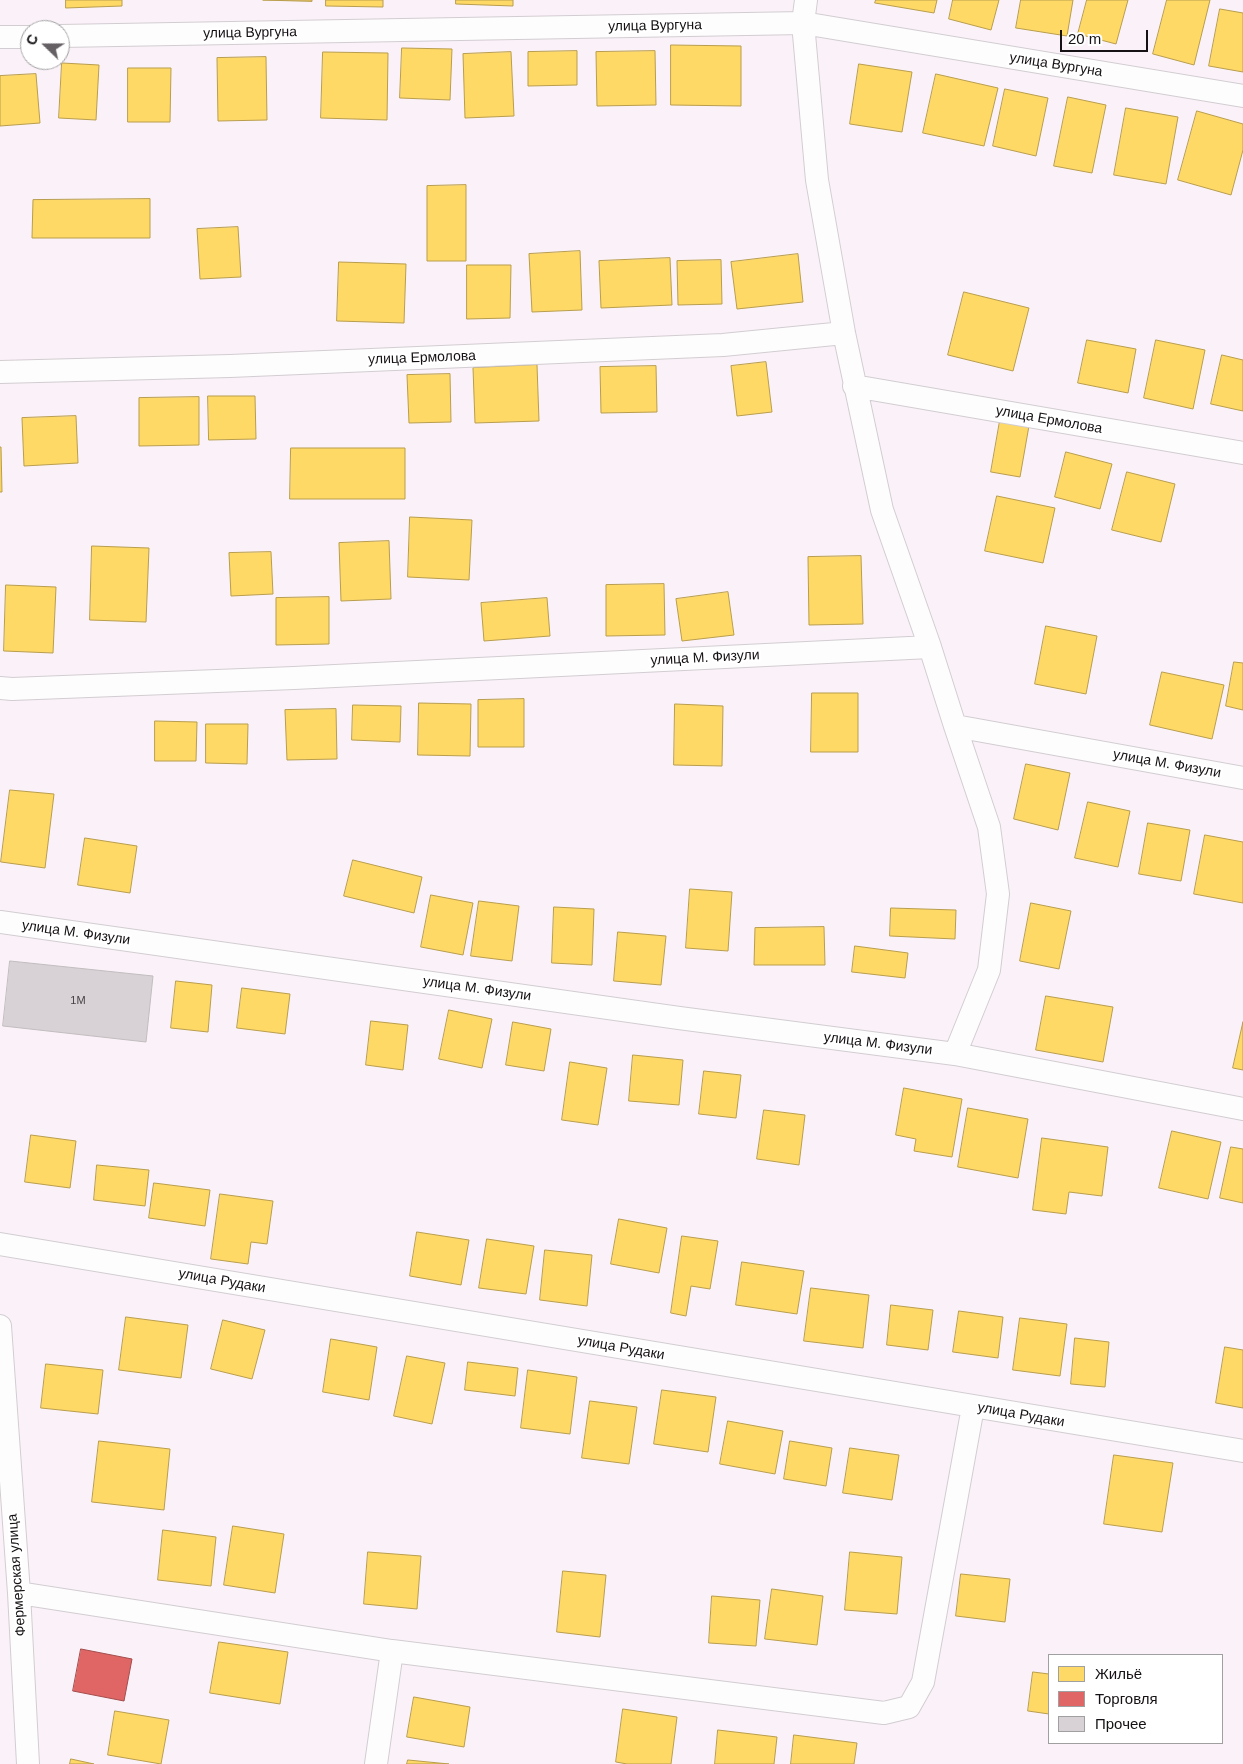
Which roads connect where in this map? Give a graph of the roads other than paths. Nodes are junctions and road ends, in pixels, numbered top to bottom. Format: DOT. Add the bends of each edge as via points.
graph roads {
  1 [pos="806,0"];
  2 [pos="804,23"];
  3 [pos="70,36"];
  4 [pos="0,37"];
  5 [pos="20,37"];
  6 [pos="1243,96"];
  7 [pos="844,333"];
  8 [pos="0,372"];
  9 [pos="854,386"];
  10 [pos="1243,453"];
  11 [pos="930,647"];
  12 [pos="0,688"];
  13 [pos="955,726"];
  14 [pos="1243,778"];
  15 [pos="0,922"];
  16 [pos="955,1054"];
  17 [pos="1243,1109"];
  18 [pos="0,1244"];
  19 [pos="0,1326"];
  20 [pos="973,1407"];
  21 [pos="1243,1451"];
  22 [pos="19,1594"];
  23 [pos="392,1651"];
  24 [pos="28,1764"];
  25 [pos="376,1764"];
  1 -- 2 [label="street"];
  2 -- 3 [label="street, улица Вургуна"];
  2 -- 6 [label="street, улица Вургуна"];
  2 -- 7 [label="street" via="817,180"];
  4 -- 5 [label="street"];
  7 -- 8 [label="street, улица Ермолова" via="723,346"];
  7 -- 9 [label="street"];
  9 -- 10 [label="street, улица Ермолова"];
  9 -- 11 [label="street" via="882,510"];
  11 -- 12 [label="street, улица М. Физули" via="294,678"];
  11 -- 13 [label="street"];
  13 -- 14 [label="street, улица М. Физули"];
  13 -- 16 [label="street" via="989,827 998,894 989,970"];
  15 -- 16 [label="street, улица М. Физули"];
  16 -- 17 [label="street, улица М. Физули"];
  18 -- 20 [label="street, улица Рудаки"];
  19 -- 22 [label="street, Фермерская улица"];
  20 -- 21 [label="street, улица Рудаки"];
  20 -- 23 [label="street" via="924,1682 910,1706 884,1713"];
  22 -- 23 [label="street"];
  22 -- 24 [label="street, Фермерская улица"];
  23 -- 25 [label="street"];
}
